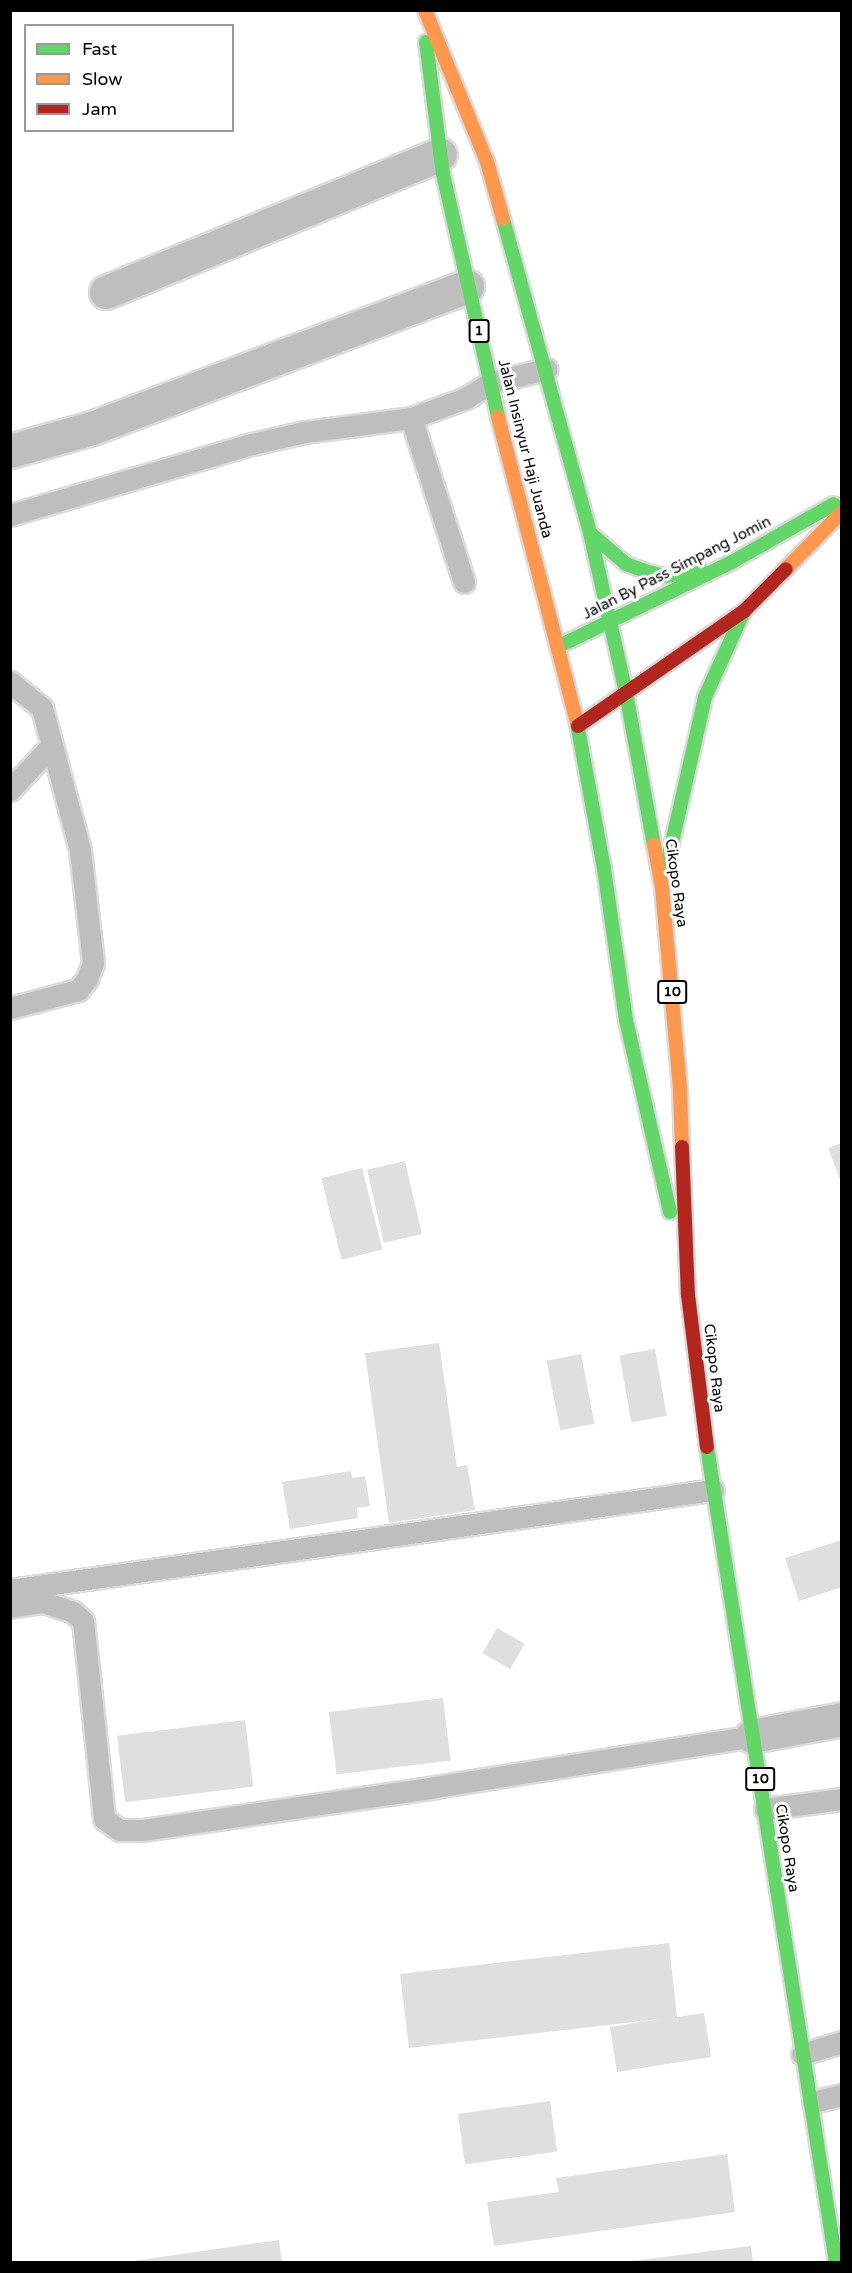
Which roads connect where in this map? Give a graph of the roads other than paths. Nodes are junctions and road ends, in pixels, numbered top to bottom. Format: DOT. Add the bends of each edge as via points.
graph roads {
  1 [pos="423,10"];
  2 [pos="440,154"];
  3 [pos="467,286"];
  4 [pos="106,292"];
  5 [pos="546,369"];
  6 [pos="492,382"];
  7 [pos="411,418"];
  8 [pos="10,452"];
  9 [pos="842,499"];
  10 [pos="842,512"];
  11 [pos="10,515"];
  12 [pos="590,533"];
  13 [pos="732,562"];
  14 [pos="464,582"];
  15 [pos="744,611"];
  16 [pos="611,621"];
  17 [pos="559,646"];
  18 [pos="10,682"];
  19 [pos="626,693"];
  20 [pos="578,726"];
  21 [pos="51,746"];
  22 [pos="10,790"];
  23 [pos="662,887"];
  24 [pos="10,1008"];
  25 [pos="688,1295"];
  26 [pos="713,1490"];
  27 [pos="10,1590"];
  28 [pos="10,1607"];
  29 [pos="842,1719"];
  30 [pos="752,1736"];
  31 [pos="842,1799"];
  32 [pos="765,1809"];
  33 [pos="842,2042"];
  34 [pos="802,2054"];
  35 [pos="842,2095"];
  36 [pos="813,2102"];
  37 [pos="836,2262"];
  1 -- 2 [label="highway, Jalan Insinyur Haji Juanda / 1"];
  1 -- 5 [label="highway, Jalan Insinyur Haji Juanda / 1" via="487,162"];
  2 -- 3 [label="highway, Jalan Insinyur Haji Juanda / 1"];
  2 -- 4 [label="street"];
  3 -- 6 [label="highway, Jalan Insinyur Haji Juanda / 1"];
  3 -- 8 [label="street" via="92,428"];
  5 -- 6 [label="lane"];
  5 -- 12 [label="highway, Jalan Insinyur Haji Juanda / 1"];
  6 -- 7 [label="lane" via="466,398"];
  6 -- 17 [label="highway, Jalan Insinyur Haji Juanda / 1"];
  7 -- 11 [label="lane" via="263,441"];
  7 -- 14 [label="lane"];
  9 -- 13 [label="highway, Jalan By Pass Simpang Jomin"];
  10 -- 15 [label="highway"];
  12 -- 13 [label="highway" via="626,564 666,576"];
  12 -- 16 [label="highway, Jalan Insinyur Haji Juanda / 10"];
  13 -- 16 [label="highway, Jalan By Pass Simpang Jomin"];
  15 -- 19 [label="highway"];
  15 -- 23 [label="highway" via="705,697"];
  16 -- 17 [label="highway, Jalan By Pass Simpang Jomin"];
  16 -- 19 [label="highway, 10"];
  17 -- 20 [label="highway, 1"];
  18 -- 21 [label="lane" via="42,708"];
  19 -- 20 [label="highway"];
  19 -- 23 [label="highway, Cikopo Raya / 10"];
  20 -- 25 [label="highway, Cikopo Raya / 10" via="626,1020"];
  21 -- 22 [label="lane"];
  21 -- 24 [label="lane" via="80,850 93,963 78,990"];
  23 -- 25 [label="highway, Cikopo Raya / 10" via="680,1090"];
  25 -- 26 [label="highway, Cikopo Raya / 10"];
  26 -- 27 [label="lane"];
  26 -- 30 [label="highway, Cikopo Raya / 10"];
  28 -- 30 [label="lane" via="43,1602 73,1612 83,1621 104,1819 120,1830 424,1789"];
  29 -- 30 [label="street"];
  30 -- 32 [label="highway, Cikopo Raya / 10"];
  31 -- 32 [label="lane"];
  32 -- 34 [label="highway, Cikopo Raya / 10"];
  33 -- 34 [label="lane"];
  34 -- 36 [label="highway, Cikopo Raya / 10"];
  35 -- 36 [label="lane"];
  36 -- 37 [label="highway, Cikopo Raya / 10"];
}
